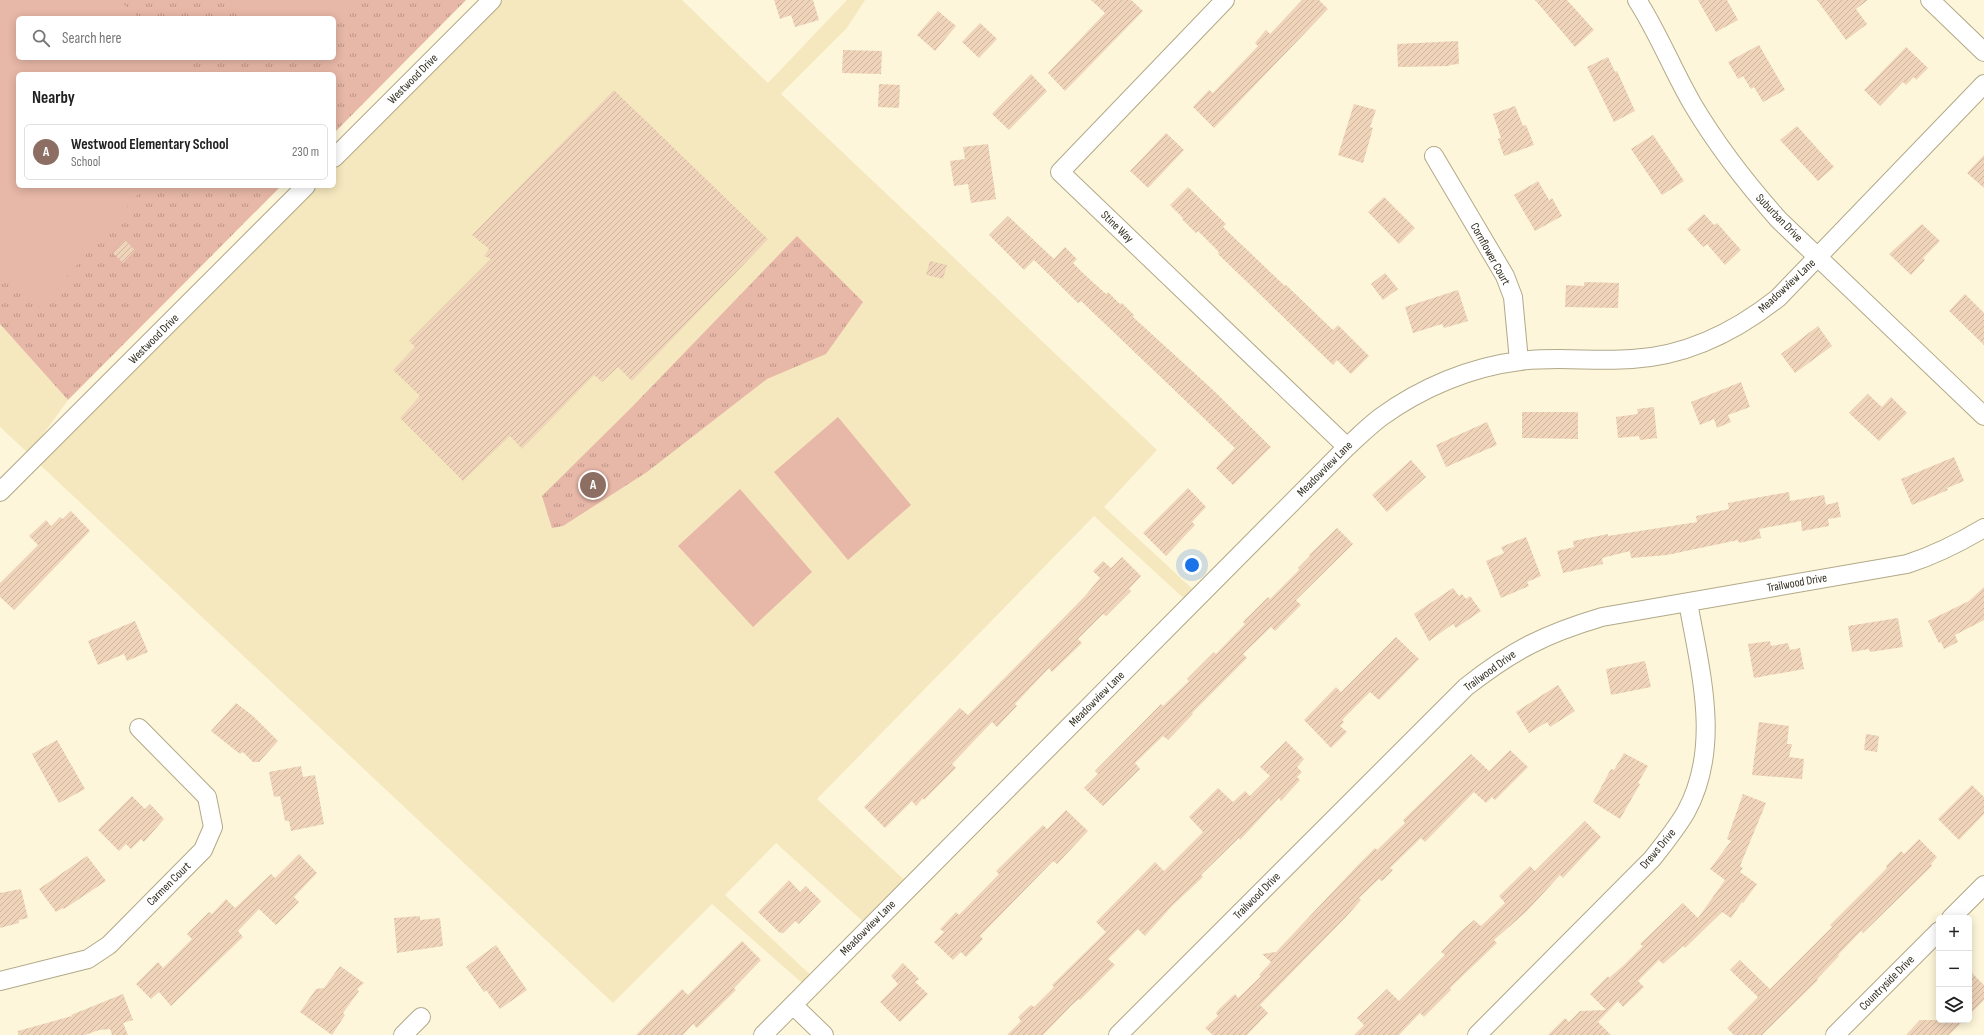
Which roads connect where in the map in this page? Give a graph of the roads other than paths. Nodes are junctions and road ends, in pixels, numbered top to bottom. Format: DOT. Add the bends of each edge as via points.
graph roads {
  1 [pos="492,0"];
  2 [pos="1225,0"];
  3 [pos="1637,0"];
  4 [pos="1930,0"];
  5 [pos="1984,52"];
  6 [pos="1984,84"];
  7 [pos="336,156"];
  8 [pos="1434,156"];
  9 [pos="304,188"];
  10 [pos="1818,257"];
  11 [pos="1519,361"];
  12 [pos="1984,416"];
  13 [pos="1346,447"];
  14 [pos="0,492"];
  15 [pos="1984,528"];
  16 [pos="1688,602"];
  17 [pos="138,728"];
  18 [pos="1984,885"];
  19 [pos="1955,915"];
  20 [pos="1936,933"];
  21 [pos="0,981"];
  22 [pos="793,1005"];
  23 [pos="420,1017"];
  24 [pos="403,1035"];
  25 [pos="763,1035"];
  26 [pos="824,1035"];
  27 [pos="1118,1035"];
  28 [pos="1477,1035"];
  29 [pos="1835,1035"];
  1 -- 7 [label="street, Westwood Drive"];
  2 -- 13 [label="street, Stine Way" via="1060,172"];
  3 -- 10 [label="street, Suburban Drive" via="1653,24 1693,104 1720,148 1779,220"];
  4 -- 5 [label="street"];
  6 -- 10 [label="street, Meadowview Lane"];
  8 -- 11 [label="street, Cornflower Court" via="1505,276 1513,297"];
  9 -- 14 [label="street, Westwood Drive"];
  10 -- 11 [label="street, Meadowview Lane" via="1778,298 1751,319 1694,347 1662,356 1633,359 1555,358"];
  10 -- 12 [label="street, Suburban Drive"];
  11 -- 13 [label="street, Meadowview Lane" via="1484,368 1448,380 1416,395 1380,418"];
  13 -- 22 [label="street, Meadowview Lane"];
  15 -- 16 [label="street, Trailwood Drive" via="1958,544 1907,564"];
  16 -- 27 [label="street, Trailwood Drive" via="1602,617 1566,628 1531,643 1497,662 1466,687"];
  16 -- 28 [label="street, Drews Drive" via="1706,706 1706,731 1697,786 1687,810 1652,859"];
  17 -- 21 [label="street, Carmen Court" via="208,797 213,827 203,850 109,945 93,956"];
  18 -- 19 [label="street"];
  20 -- 29 [label="street, Countryside Drive"];
  22 -- 25 [label="street, Meadowview Lane"];
  22 -- 26 [label="street"];
  23 -- 24 [label="street"];
}
